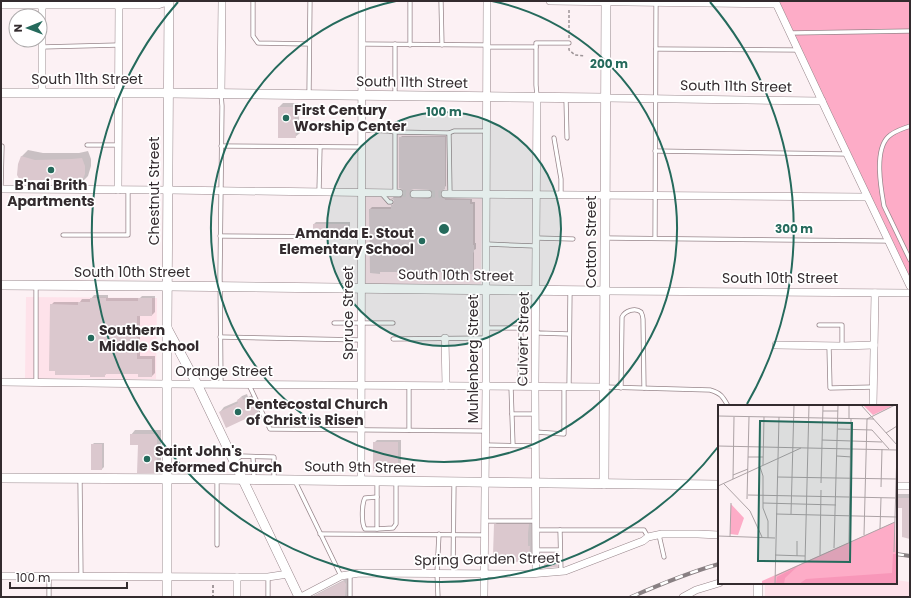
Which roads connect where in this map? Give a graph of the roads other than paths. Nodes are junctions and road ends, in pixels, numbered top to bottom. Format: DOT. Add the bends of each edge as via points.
graph roads {
  1 [pos="169,1"];
  2 [pos="222,1"];
  3 [pos="253,1"];
  4 [pos="310,1"];
  5 [pos="362,1"];
  6 [pos="410,1"];
  7 [pos="441,1"];
  8 [pos="487,1"];
  9 [pos="550,1"];
  10 [pos="569,1"];
  11 [pos="606,1"];
  12 [pos="656,2"];
  13 [pos="775,2"];
  14 [pos="27,3"];
  15 [pos="42,3"];
  16 [pos="118,3"];
  17 [pos="1,5"];
  18 [pos="910,31"];
  19 [pos="790,34"];
  20 [pos="569,43"];
  21 [pos="310,44"];
  22 [pos="362,44"];
  23 [pos="395,44"];
  24 [pos="410,44"];
  25 [pos="118,45"];
  26 [pos="442,45"];
  27 [pos="487,46"];
  28 [pos="48,47"];
  29 [pos="536,47"];
  30 [pos="42,48"];
  31 [pos="656,49"];
  32 [pos="797,50"];
  33 [pos="1,93"];
  34 [pos="42,93"];
  35 [pos="118,93"];
  36 [pos="168,93"];
  37 [pos="220,94"];
  38 [pos="309,95"];
  39 [pos="362,96"];
  40 [pos="395,96"];
  41 [pos="486,97"];
  42 [pos="537,97"];
  43 [pos="566,98"];
  44 [pos="606,98"];
  45 [pos="655,99"];
  46 [pos="822,101"];
  47 [pos="910,126"];
  48 [pos="361,130"];
  49 [pos="486,131"];
  50 [pos="395,132"];
  51 [pos="449,133"];
  52 [pos="554,138"];
  53 [pos="567,138"];
  54 [pos="86,145"];
  55 [pos="118,145"];
  56 [pos="1,146"];
  57 [pos="221,146"];
  58 [pos="320,147"];
  59 [pos="361,147"];
  60 [pos="655,151"];
  61 [pos="847,154"];
  62 [pos="1,189"];
  63 [pos="118,190"];
  64 [pos="128,190"];
  65 [pos="168,190"];
  66 [pos="221,192"];
  67 [pos="320,193"];
  68 [pos="361,193"];
  69 [pos="381,193"];
  70 [pos="396,193"];
  71 [pos="414,194"];
  72 [pos="428,194"];
  73 [pos="447,194"];
  74 [pos="486,194"];
  75 [pos="537,194"];
  76 [pos="561,194"];
  77 [pos="605,194"];
  78 [pos="655,195"];
  79 [pos="867,197"];
  80 [pos="391,202"];
  81 [pos="63,235"];
  82 [pos="220,236"];
  83 [pos="361,237"];
  84 [pos="605,238"];
  85 [pos="655,238"];
  86 [pos="573,239"];
  87 [pos="888,241"];
  88 [pos="536,242"];
  89 [pos="486,244"];
  90 [pos="910,260"];
  91 [pos="1,285"];
  92 [pos="910,285"];
  93 [pos="36,286"];
  94 [pos="167,286"];
  95 [pos="220,287"];
  96 [pos="361,288"];
  97 [pos="486,289"];
  98 [pos="536,290"];
  99 [pos="570,290"];
  100 [pos="605,291"];
  101 [pos="875,293"];
  102 [pos="910,293"];
  103 [pos="334,323"];
  104 [pos="361,323"];
  105 [pos="393,323"];
  106 [pos="819,325"];
  107 [pos="167,327"];
  108 [pos="486,328"];
  109 [pos="536,332"];
  110 [pos="569,334"];
  111 [pos="220,337"];
  112 [pos="445,338"];
  113 [pos="486,338"];
  114 [pos="393,339"];
  115 [pos="361,340"];
  116 [pos="776,345"];
  117 [pos="874,345"];
  118 [pos="829,346"];
  119 [pos="842,346"];
  120 [pos="1,382"];
  121 [pos="36,382"];
  122 [pos="167,384"];
  123 [pos="197,384"];
  124 [pos="220,384"];
  125 [pos="248,384"];
  126 [pos="361,385"];
  127 [pos="409,386"];
  128 [pos="446,386"];
  129 [pos="486,386"];
  130 [pos="535,386"];
  131 [pos="511,387"];
  132 [pos="520,387"];
  133 [pos="566,387"];
  134 [pos="604,387"];
  135 [pos="874,387"];
  136 [pos="622,388"];
  137 [pos="644,388"];
  138 [pos="728,405"];
  139 [pos="873,405"];
  140 [pos="512,414"];
  141 [pos="536,414"];
  142 [pos="361,430"];
  143 [pos="409,430"];
  144 [pos="486,431"];
  145 [pos="536,432"];
  146 [pos="486,445"];
  147 [pos="513,445"];
  148 [pos="536,446"];
  149 [pos="253,457"];
  150 [pos="234,461"];
  151 [pos="1,478"];
  152 [pos="80,479"];
  153 [pos="167,479"];
  154 [pos="217,479"];
  155 [pos="243,479"];
  156 [pos="254,479"];
  157 [pos="274,480"];
  158 [pos="295,480"];
  159 [pos="361,481"];
  160 [pos="377,481"];
  161 [pos="396,481"];
  162 [pos="454,482"];
  163 [pos="485,482"];
  164 [pos="536,483"];
  165 [pos="604,484"];
  166 [pos="718,485"];
  167 [pos="897,486"];
  168 [pos="910,486"];
  169 [pos="377,497"];
  170 [pos="485,521"];
  171 [pos="536,521"];
  172 [pos="377,529"];
  173 [pos="536,530"];
  174 [pos="560,530"];
  175 [pos="320,534"];
  176 [pos="439,534"];
  177 [pos="454,534"];
  178 [pos="485,534"];
  179 [pos="659,535"];
  180 [pos="718,535"];
  181 [pos="648,537"];
  182 [pos="217,545"];
  183 [pos="536,550"];
  184 [pos="560,550"];
  185 [pos="664,557"];
  186 [pos="560,572"];
  187 [pos="437,573"];
  188 [pos="453,573"];
  189 [pos="536,573"];
  190 [pos="288,574"];
  191 [pos="485,574"];
  192 [pos="350,575"];
  193 [pos="1,576"];
  194 [pos="49,576"];
  195 [pos="81,576"];
  196 [pos="340,576"];
  197 [pos="167,577"];
  198 [pos="237,577"];
  199 [pos="268,577"];
  200 [pos="718,583"];
  201 [pos="758,584"];
  202 [pos="49,597"];
  203 [pos="167,597"];
  204 [pos="237,597"];
  205 [pos="268,597"];
  206 [pos="300,597"];
  207 [pos="350,597"];
  208 [pos="438,597"];
  209 [pos="484,597"];
  210 [pos="683,597"];
  211 [pos="758,597"];
  1 -- 16 [label="street" via="158,5"];
  1 -- 36 [label="street, Chestnut Street"];
  2 -- 37 [label="street"];
  3 -- 21 [label="lane" via="253,36 258,43"];
  4 -- 21 [label="lane"];
  5 -- 22 [label="street, Spruce Street"];
  6 -- 24 [label="lane"];
  7 -- 26 [label="lane"];
  8 -- 27 [label="street, Muhlenberg Street"];
  9 -- 10 [label="street"];
  10 -- 11 [label="street"];
  11 -- 12 [label="street"];
  11 -- 44 [label="street, Cotton Street"];
  12 -- 13 [label="street"];
  12 -- 31 [label="lane"];
  13 -- 19 [label="street"];
  14 -- 15 [label="street"];
  14 -- 17 [label="street"];
  15 -- 16 [label="street"];
  16 -- 25 [label="street"];
  18 -- 19 [label="lane"];
  19 -- 32 [label="street"];
  20 -- 29 [label="lane" via="536,43"];
  21 -- 38 [label="lane"];
  22 -- 23 [label="lane"];
  22 -- 39 [label="street, Spruce Street"];
  23 -- 24 [label="lane"];
  23 -- 40 [label="lane"];
  24 -- 26 [label="lane"];
  25 -- 28 [label="lane"];
  25 -- 35 [label="street"];
  26 -- 27 [label="lane"];
  27 -- 29 [label="lane"];
  27 -- 41 [label="street, Muhlenberg Street"];
  29 -- 42 [label="lane, Culvert Street"];
  30 -- 34 [label="street"];
  31 -- 32 [label="lane"];
  31 -- 45 [label="lane"];
  32 -- 46 [label="street"];
  33 -- 34 [label="street, South 11th Street"];
  34 -- 35 [label="street, South 11th Street"];
  35 -- 36 [label="street, South 11th Street"];
  35 -- 55 [label="street"];
  36 -- 37 [label="street, South 11th Street"];
  36 -- 65 [label="street, Chestnut Street"];
  37 -- 38 [label="street, South 11th Street"];
  37 -- 57 [label="lane"];
  38 -- 39 [label="street, South 11th Street"];
  39 -- 40 [label="street, South 11th Street"];
  39 -- 48 [label="street, Spruce Street"];
  40 -- 41 [label="street, South 11th Street"];
  41 -- 42 [label="street, South 11th Street"];
  41 -- 49 [label="street, Muhlenberg Street"];
  42 -- 43 [label="street, South 11th Street"];
  42 -- 75 [label="street, Culvert Street"];
  43 -- 44 [label="street, South 11th Street"];
  43 -- 53 [label="lane"];
  44 -- 45 [label="street, South 11th Street"];
  44 -- 77 [label="street, Cotton Street"];
  45 -- 46 [label="street, South 11th Street"];
  45 -- 60 [label="lane"];
  46 -- 61 [label="street"];
  47 -- 90 [label="lane" via="894,132 887,138 879,162 884,206"];
  48 -- 50 [label="lane"];
  48 -- 59 [label="street, Spruce Street"];
  49 -- 51 [label="lane"];
  49 -- 74 [label="street, Muhlenberg Street"];
  50 -- 51 [label="lane"];
  50 -- 70 [label="lane"];
  51 -- 73 [label="lane"];
  52 -- 76 [label="lane"];
  54 -- 55 [label="lane"];
  55 -- 63 [label="street"];
  56 -- 62 [label="lane"];
  57 -- 58 [label="lane"];
  57 -- 66 [label="lane"];
  58 -- 59 [label="lane"];
  58 -- 67 [label="lane"];
  59 -- 68 [label="street, Spruce Street"];
  60 -- 61 [label="lane"];
  60 -- 78 [label="lane"];
  61 -- 79 [label="street"];
  62 -- 63 [label="street"];
  63 -- 64 [label="street"];
  64 -- 65 [label="street"];
  64 -- 81 [label="lane" via="128,235"];
  65 -- 66 [label="street"];
  65 -- 94 [label="street, Chestnut Street"];
  66 -- 67 [label="street"];
  66 -- 82 [label="lane"];
  67 -- 68 [label="street"];
  68 -- 69 [label="street"];
  68 -- 83 [label="street, Spruce Street"];
  69 -- 70 [label="street"];
  69 -- 80 [label="lane"];
  71 -- 72 [label="street"];
  73 -- 74 [label="street"];
  74 -- 75 [label="street"];
  74 -- 89 [label="street, Muhlenberg Street"];
  75 -- 76 [label="street"];
  75 -- 88 [label="street, Culvert Street"];
  76 -- 77 [label="street"];
  77 -- 78 [label="street"];
  77 -- 84 [label="street, Cotton Street"];
  78 -- 79 [label="street"];
  78 -- 85 [label="lane"];
  79 -- 87 [label="street"];
  82 -- 83 [label="lane"];
  82 -- 95 [label="lane"];
  83 -- 96 [label="street, Spruce Street"];
  84 -- 85 [label="lane"];
  84 -- 100 [label="street, Cotton Street"];
  85 -- 87 [label="lane"];
  86 -- 88 [label="lane"];
  87 -- 92 [label="street"];
  88 -- 89 [label="lane"];
  88 -- 98 [label="street, Culvert Street"];
  89 -- 97 [label="street, Muhlenberg Street"];
  91 -- 93 [label="street, South 10th Street"];
  93 -- 94 [label="street, South 10th Street"];
  93 -- 121 [label="lane"];
  94 -- 95 [label="street, South 10th Street"];
  94 -- 107 [label="street, Chestnut Street"];
  95 -- 96 [label="street, South 10th Street"];
  95 -- 111 [label="lane"];
  96 -- 97 [label="street, South 10th Street"];
  96 -- 104 [label="street, Spruce Street"];
  97 -- 98 [label="street, South 10th Street"];
  97 -- 108 [label="street, Muhlenberg Street"];
  98 -- 99 [label="street, South 10th Street"];
  98 -- 109 [label="street, Culvert Street"];
  99 -- 100 [label="street, South 10th Street"];
  99 -- 110 [label="lane"];
  100 -- 101 [label="street, South 10th Street"];
  100 -- 134 [label="street, Cotton Street"];
  101 -- 102 [label="street, South 10th Street"];
  101 -- 117 [label="street"];
  103 -- 104 [label="lane"];
  104 -- 105 [label="lane"];
  104 -- 115 [label="street, Spruce Street"];
  106 -- 119 [label="lane" via="842,325"];
  107 -- 122 [label="street, Chestnut Street"];
  107 -- 123 [label="street"];
  108 -- 113 [label="street, Muhlenberg Street"];
  108 -- 132 [label="lane" via="521,328"];
  109 -- 110 [label="lane"];
  109 -- 130 [label="street, Culvert Street"];
  110 -- 133 [label="lane"];
  111 -- 115 [label="lane"];
  111 -- 124 [label="lane"];
  112 -- 113 [label="lane"];
  112 -- 114 [label="lane"];
  112 -- 128 [label="street"];
  113 -- 129 [label="street, Muhlenberg Street"];
  115 -- 126 [label="street, Spruce Street"];
  116 -- 118 [label="street"];
  117 -- 119 [label="street"];
  117 -- 135 [label="street"];
  118 -- 119 [label="street"];
  118 -- 135 [label="lane" via="830,388"];
  120 -- 121 [label="street, Orange Street"];
  121 -- 122 [label="street, Orange Street"];
  122 -- 123 [label="street, Orange Street"];
  122 -- 153 [label="street, Chestnut Street"];
  123 -- 124 [label="street, Orange Street"];
  123 -- 150 [label="street"];
  124 -- 125 [label="street, Orange Street"];
  125 -- 126 [label="street, Orange Street"];
  125 -- 142 [label="lane" via="270,429"];
  126 -- 127 [label="street, Orange Street"];
  126 -- 142 [label="street, Spruce Street"];
  127 -- 128 [label="street, Orange Street"];
  127 -- 143 [label="lane"];
  128 -- 129 [label="street, Orange Street"];
  129 -- 131 [label="street, Orange Street"];
  129 -- 144 [label="street, Muhlenberg Street"];
  130 -- 132 [label="street, Orange Street"];
  130 -- 133 [label="street, Orange Street"];
  130 -- 141 [label="street, Culvert Street"];
  131 -- 132 [label="street, Orange Street"];
  131 -- 140 [label="lane"];
  133 -- 134 [label="street, Orange Street"];
  133 -- 145 [label="lane" via="564,434"];
  134 -- 136 [label="lane"];
  134 -- 165 [label="street, Cotton Street"];
  135 -- 139 [label="street"];
  136 -- 137 [label="lane"];
  136 -- 137 [label="lane" via="622,317 628,310 635,310 640,312 643,319"];
  137 -- 138 [label="lane" via="710,390 718,392"];
  140 -- 141 [label="lane"];
  140 -- 147 [label="lane"];
  141 -- 145 [label="street, Culvert Street"];
  142 -- 143 [label="lane"];
  142 -- 159 [label="street, Spruce Street"];
  143 -- 144 [label="lane"];
  144 -- 146 [label="street, Muhlenberg Street"];
  145 -- 148 [label="street, Culvert Street"];
  146 -- 147 [label="lane"];
  146 -- 163 [label="street, Muhlenberg Street"];
  147 -- 148 [label="lane"];
  148 -- 164 [label="street, Culvert Street"];
  149 -- 150 [label="lane" via="241,456"];
  149 -- 156 [label="lane"];
  149 -- 157 [label="lane" via="274,457"];
  150 -- 155 [label="street"];
  151 -- 152 [label="street, South 9th Street"];
  152 -- 153 [label="street, South 9th Street"];
  152 -- 195 [label="lane"];
  153 -- 154 [label="street, South 9th Street"];
  153 -- 197 [label="street, Chestnut Street"];
  154 -- 155 [label="street, South 9th Street"];
  154 -- 182 [label="lane"];
  155 -- 156 [label="street, South 9th Street"];
  155 -- 190 [label="street"];
  156 -- 157 [label="street, South 9th Street"];
  157 -- 158 [label="street, South 9th Street"];
  158 -- 159 [label="street, South 9th Street"];
  158 -- 175 [label="lane"];
  159 -- 160 [label="street, South 9th Street"];
  160 -- 161 [label="street, South 9th Street"];
  160 -- 169 [label="lane"];
  161 -- 162 [label="street, South 9th Street"];
  161 -- 172 [label="lane" via="396,524 393,528"];
  162 -- 163 [label="street, South 9th Street"];
  162 -- 177 [label="lane"];
  163 -- 164 [label="street, South 9th Street"];
  163 -- 170 [label="street, Muhlenberg Street"];
  164 -- 165 [label="street, South 9th Street"];
  164 -- 171 [label="street, Culvert Street"];
  165 -- 166 [label="street, South 9th Street"];
  167 -- 168 [label="street"];
  169 -- 172 [label="lane"];
  169 -- 172 [label="lane" via="366,498 363,501 363,525 365,529"];
  170 -- 171 [label="lane"];
  170 -- 178 [label="street, Muhlenberg Street"];
  171 -- 173 [label="street, Culvert Street"];
  173 -- 174 [label="lane"];
  173 -- 183 [label="street, Culvert Street"];
  174 -- 181 [label="lane" via="644,530"];
  174 -- 184 [label="lane"];
  175 -- 176 [label="lane"];
  175 -- 196 [label="lane"];
  176 -- 177 [label="lane"];
  176 -- 187 [label="lane"];
  177 -- 178 [label="lane"];
  177 -- 188 [label="lane"];
  178 -- 191 [label="street, Muhlenberg Street"];
  179 -- 180 [label="street, Spring Garden Street"];
  179 -- 181 [label="street, Spring Garden Street"];
  179 -- 185 [label="lane"];
  181 -- 186 [label="street, Spring Garden Street"];
  183 -- 184 [label="lane"];
  183 -- 189 [label="street, Culvert Street"];
  184 -- 186 [label="lane"];
  186 -- 189 [label="street, Spring Garden Street"];
  187 -- 188 [label="street, Spring Garden Street"];
  187 -- 192 [label="street, Spring Garden Street"];
  187 -- 208 [label="lane"];
  188 -- 191 [label="street, Spring Garden Street"];
  189 -- 191 [label="street, Spring Garden Street"];
  190 -- 199 [label="street"];
  190 -- 206 [label="street"];
  191 -- 209 [label="street, Muhlenberg Street"];
  192 -- 196 [label="street, Spring Garden Street"];
  192 -- 207 [label="lane"];
  193 -- 194 [label="street"];
  194 -- 195 [label="street"];
  194 -- 202 [label="lane"];
  195 -- 197 [label="street"];
  196 -- 206 [label="street, Spring Garden Street"];
  197 -- 198 [label="street"];
  197 -- 203 [label="street, Chestnut Street"];
  198 -- 199 [label="street"];
  198 -- 204 [label="street"];
  199 -- 205 [label="lane"];
  200 -- 210 [label="street"];
  201 -- 211 [label="street"];
}
